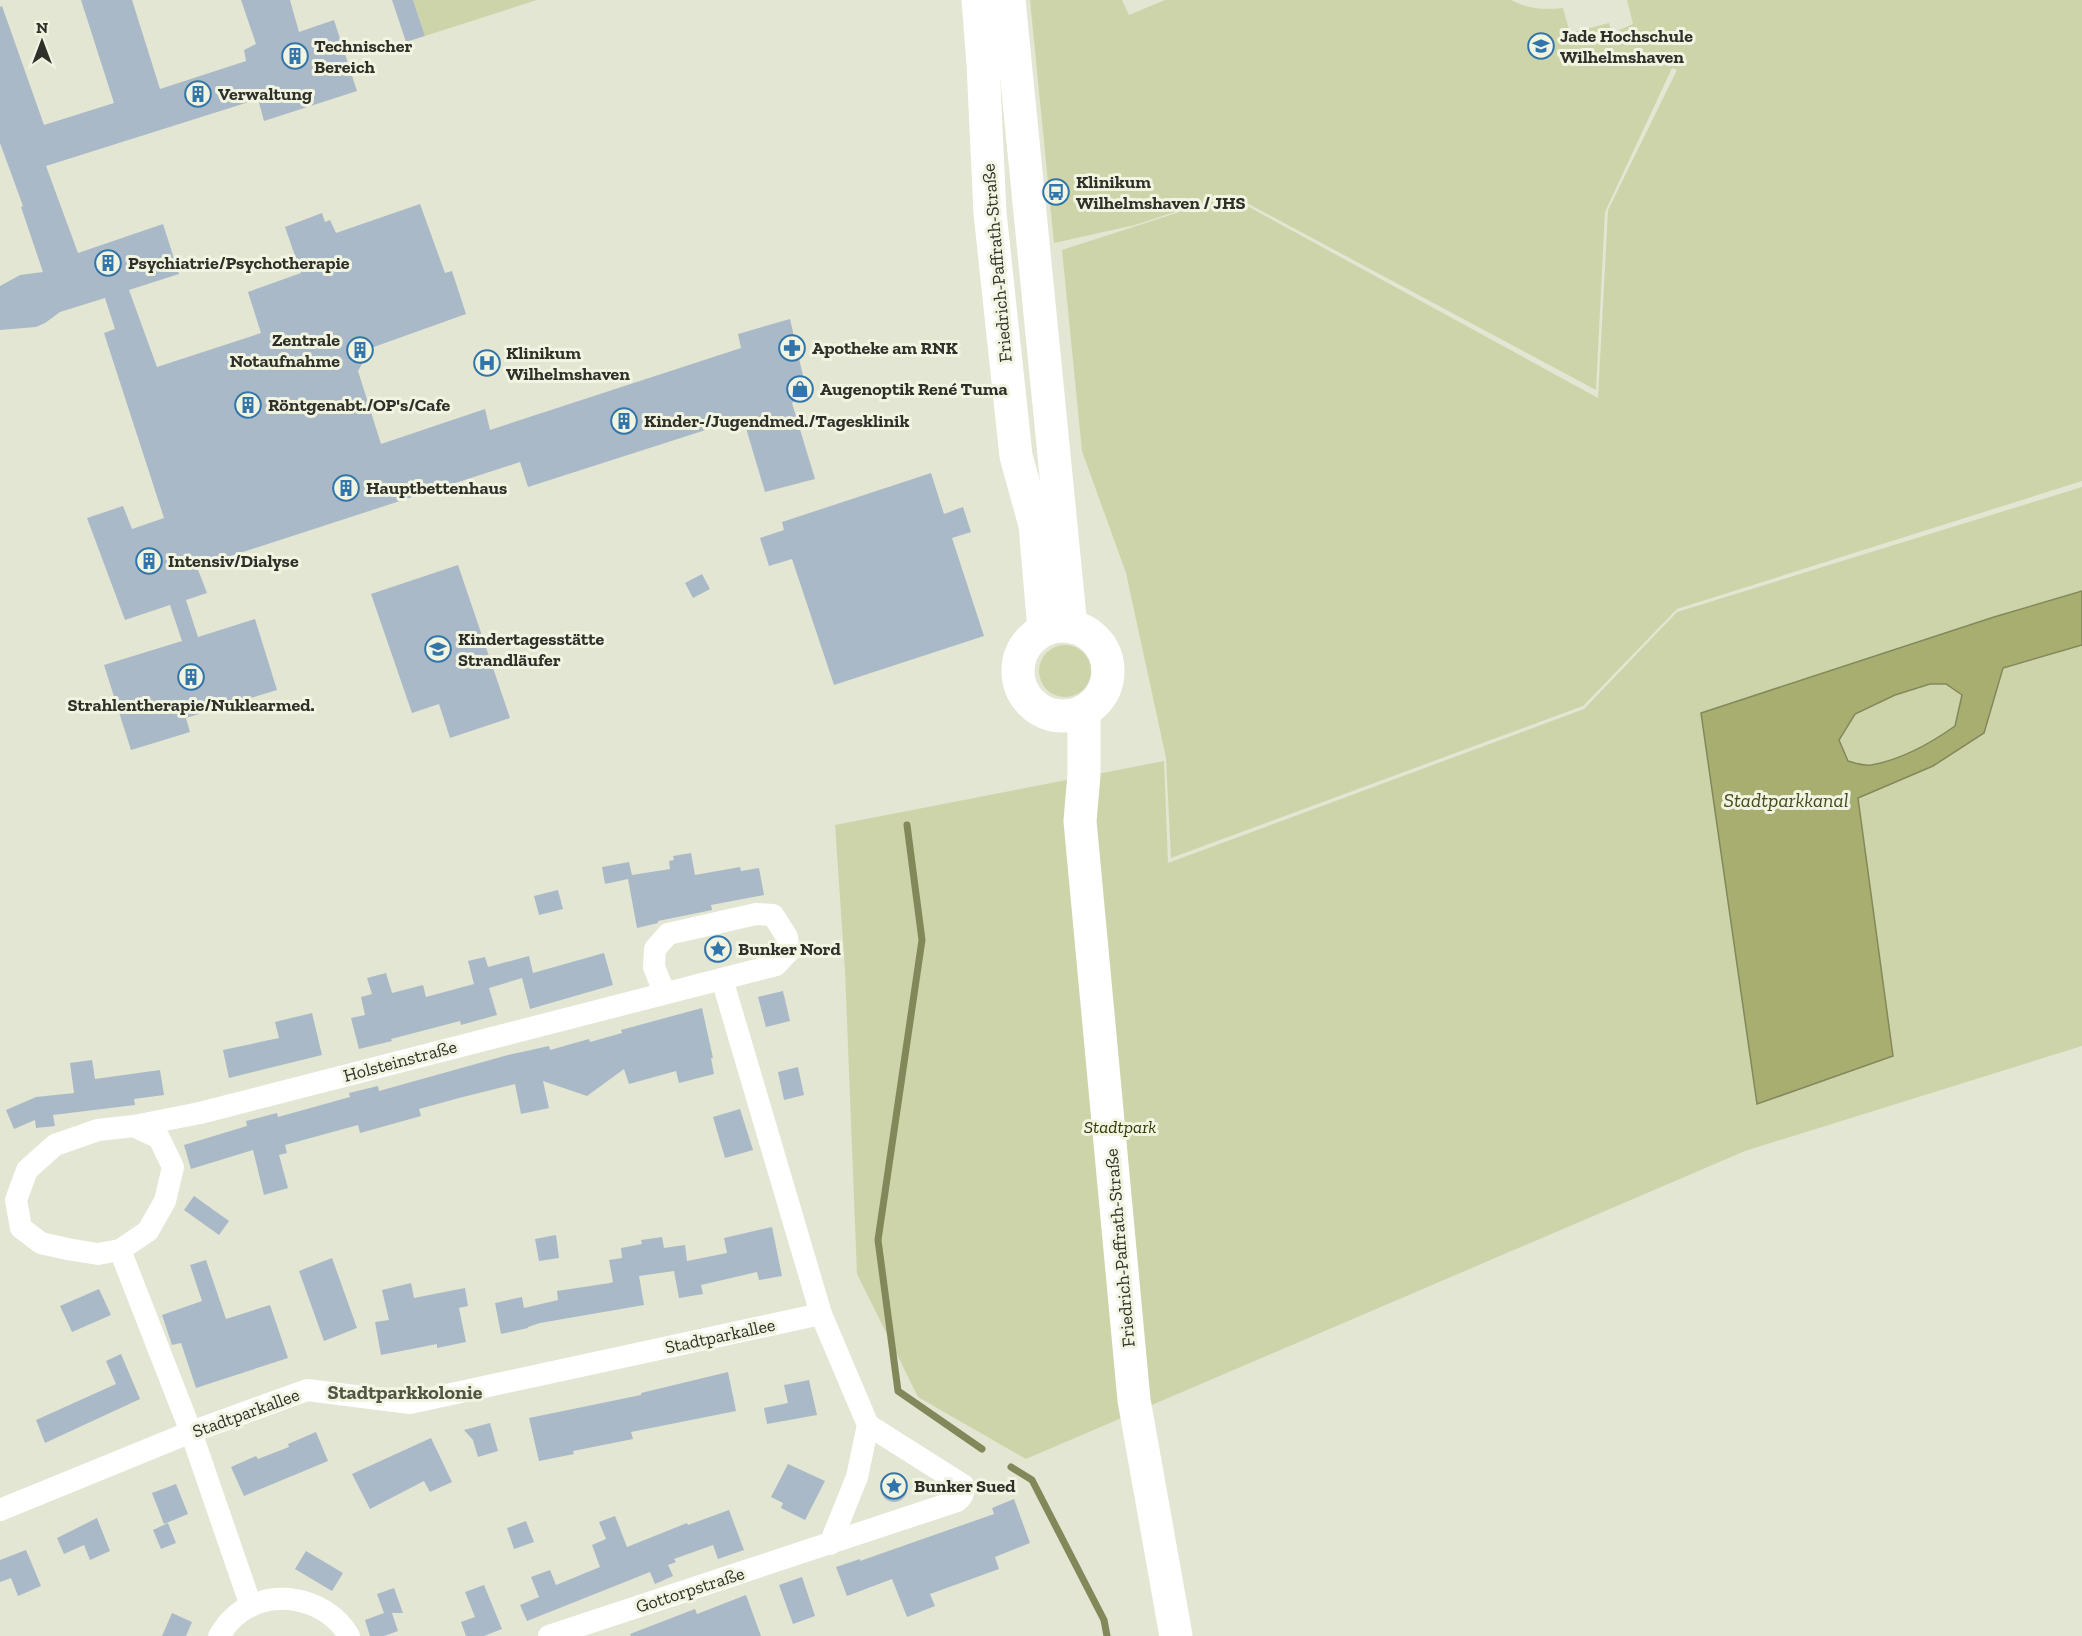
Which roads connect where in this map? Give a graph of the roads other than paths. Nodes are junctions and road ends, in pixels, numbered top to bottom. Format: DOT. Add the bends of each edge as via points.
graph roads {
  1 [pos="978,0"];
  2 [pos="1009,0"];
  3 [pos="1058,629"];
  4 [pos="1071,714"];
  5 [pos="722,980"];
  6 [pos="664,992"];
  7 [pos="134,1126"];
  8 [pos="120,1250"];
  9 [pos="821,1314"];
  10 [pos="868,1425"];
  11 [pos="191,1432"];
  12 [pos="0,1510"];
  13 [pos="830,1544"];
  14 [pos="251,1606"];
  15 [pos="219,1636"];
  16 [pos="349,1636"];
  17 [pos="549,1636"];
  18 [pos="1176,1636"];
  1 -- 3 [label="main road, Friedrich-Paffrath-Straße" via="990,213 1016,456"];
  2 -- 3 [label="main road, Friedrich-Paffrath-Straße"];
  3 -- 4 [label="main road" via="1084,632 1104,652 1108,665 1108,679 1095,703"];
  3 -- 4 [label="main road" via="1031,639 1022,652 1018,681 1024,695 1044,713"];
  4 -- 18 [label="main road, Friedrich-Paffrath-Straße" via="1067,777 1080,821 1134,1400"];
  5 -- 6 [label="street, Holsteinstraße"];
  5 -- 6 [label="street, Holsteinstraße" via="776,965 789,951 788,937 773,915 756,914 668,934 655,949 654,967"];
  5 -- 9 [label="street"];
  6 -- 7 [label="street, Holsteinstraße" via="200,1113"];
  7 -- 8 [label="street, Holsteinstraße" via="159,1138 173,1167 165,1201 148,1231"];
  7 -- 8 [label="street, Holsteinstraße" via="98,1130 55,1145 27,1170 16,1200 21,1228 41,1243 98,1254"];
  8 -- 11 [label="street"];
  9 -- 10 [label="street"];
  9 -- 11 [label="street, Stadtparkallee" via="410,1402 308,1390"];
  10 -- 13 [label="street" via="857,1477"];
  10 -- 13 [label="street, Gottorpstraße" via="963,1485 964,1492 957,1501"];
  11 -- 12 [label="street, Stadtparkallee"];
  11 -- 14 [label="street"];
  13 -- 17 [label="street, Gottorpstraße"];
  14 -- 15 [label="street" via="230,1620"];
  14 -- 16 [label="street" via="275,1598 300,1600 323,1609 343,1625"];
}
